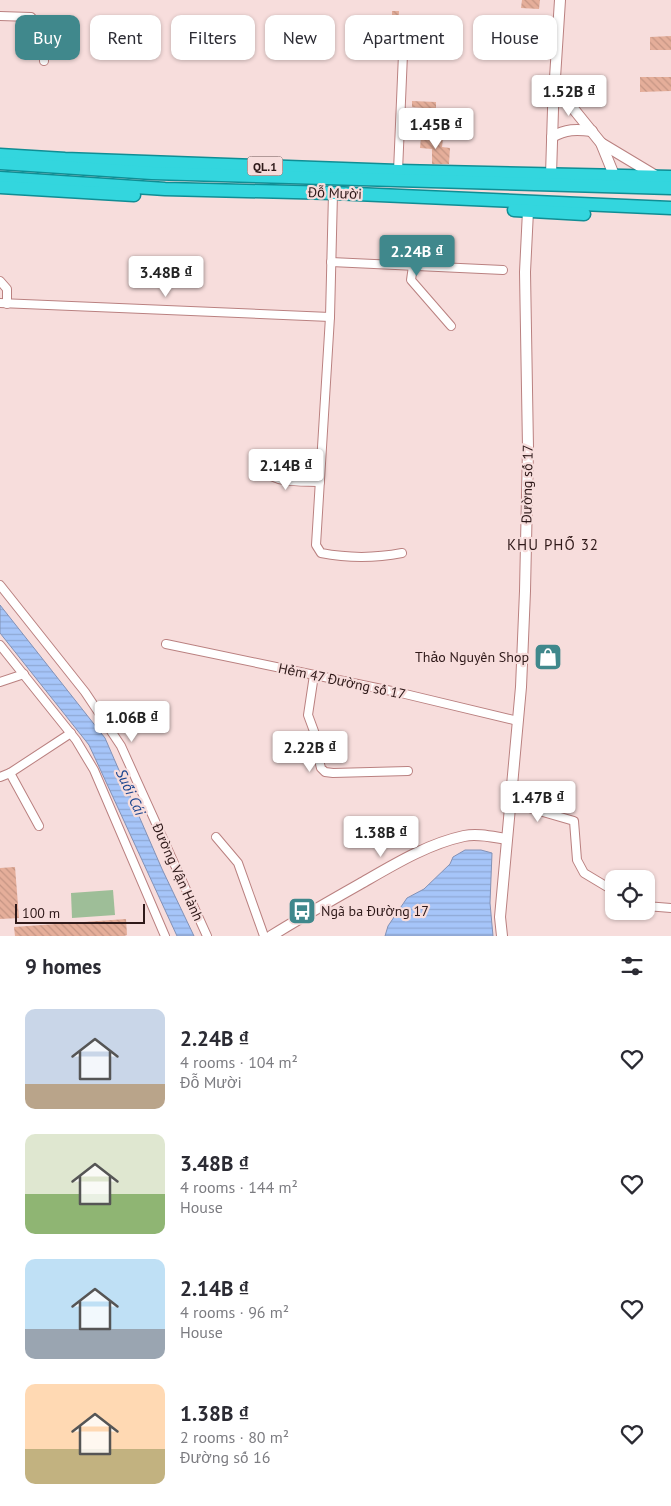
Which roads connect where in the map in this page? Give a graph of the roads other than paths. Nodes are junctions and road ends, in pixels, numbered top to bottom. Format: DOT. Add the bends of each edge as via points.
graph roads {
  1 [pos="560,0"];
  2 [pos="0,16"];
  3 [pos="403,60"];
  4 [pos="44,61"];
  5 [pos="555,86"];
  6 [pos="592,131"];
  7 [pos="552,137"];
  8 [pos="601,143"];
  9 [pos="0,155"];
  10 [pos="0,164"];
  11 [pos="398,171"];
  12 [pos="551,175"];
  13 [pos="656,176"];
  14 [pos="671,177"];
  15 [pos="0,178"];
  16 [pos="529,179"];
  17 [pos="613,180"];
  18 [pos="0,187"];
  19 [pos="671,188"];
  20 [pos="333,197"];
  21 [pos="528,207"];
  22 [pos="550,208"];
  23 [pos="671,208"];
  24 [pos="612,210"];
  25 [pos="671,216"];
  26 [pos="331,262"];
  27 [pos="413,266"];
  28 [pos="503,270"];
  29 [pos="0,282"];
  30 [pos="3,304"];
  31 [pos="330,317"];
  32 [pos="452,326"];
  33 [pos="264,472"];
  34 [pos="320,482"];
  35 [pos="402,553"];
  36 [pos="0,585"];
  37 [pos="166,644"];
  38 [pos="0,645"];
  39 [pos="24,674"];
  40 [pos="314,675"];
  41 [pos="0,682"];
  42 [pos="518,721"];
  43 [pos="71,733"];
  44 [pos="408,771"];
  45 [pos="10,773"];
  46 [pos="0,777"];
  47 [pos="509,802"];
  48 [pos="39,826"];
  49 [pos="216,837"];
  50 [pos="506,839"];
  51 [pos="605,886"];
  52 [pos="655,907"];
  53 [pos="671,908"];
  54 [pos="164,936"];
  55 [pos="207,936"];
  56 [pos="264,936"];
  57 [pos="271,936"];
  58 [pos="502,936"];
  1 -- 5 [label="street"];
  2 -- 4 [label="street" via="31,16 39,24"];
  3 -- 11 [label="street"];
  5 -- 6 [label="street"];
  5 -- 7 [label="street"];
  6 -- 7 [label="street" via="575,129"];
  6 -- 8 [label="street"];
  7 -- 12 [label="street"];
  8 -- 13 [label="street"];
  8 -- 17 [label="street"];
  9 -- 11 [label="highway, Đỗ Mười / QL.1"];
  10 -- 16 [label="highway, Đỗ Mười / QL.1" via="152,173"];
  11 -- 16 [label="highway, Đỗ Mười / QL.1"];
  12 -- 16 [label="highway, Đỗ Mười / QL.1"];
  12 -- 16 [label="street"];
  12 -- 17 [label="highway, Đỗ Mười / QL.1"];
  12 -- 22 [label="highway"];
  13 -- 14 [label="highway, Đỗ Mười / QL.1"];
  13 -- 17 [label="highway, Đỗ Mười / QL.1"];
  15 -- 20 [label="highway, Đỗ Mười / QL.1"];
  16 -- 21 [label="highway"];
  17 -- 19 [label="highway, Đỗ Mười / QL.1"];
  17 -- 24 [label="highway"];
  18 -- 20 [label="highway, Đỗ Mười / QL.1" via="117,195"];
  20 -- 21 [label="highway, Đỗ Mười / QL.1"];
  20 -- 26 [label="street"];
  21 -- 22 [label="highway, Đỗ Mười / QL.1"];
  21 -- 42 [label="street, Đường số 17" via="525,272 527,515"];
  22 -- 24 [label="highway, Đỗ Mười / QL.1"];
  23 -- 24 [label="highway, Đỗ Mười / QL.1"];
  24 -- 25 [label="highway, Đỗ Mười / QL.1"];
  26 -- 27 [label="street"];
  26 -- 31 [label="street"];
  27 -- 28 [label="street"];
  27 -- 32 [label="street" via="411,280"];
  29 -- 30 [label="street" via="7,289"];
  30 -- 31 [label="street"];
  31 -- 34 [label="street"];
  33 -- 34 [label="street" via="277,479"];
  34 -- 35 [label="street" via="316,545 321,553 337,556"];
  36 -- 55 [label="street, Đường Vận Hành" via="85,692 121,746"];
  37 -- 40 [label="street, Hẻm 47 Đường số 17"];
  38 -- 39 [label="street"];
  39 -- 41 [label="street"];
  39 -- 43 [label="street"];
  40 -- 42 [label="street, Hẻm 47 Đường số 17"];
  40 -- 44 [label="street" via="308,715 321,768 333,773"];
  42 -- 47 [label="street, Đường số 17"];
  43 -- 45 [label="street"];
  43 -- 54 [label="street" via="94,770"];
  45 -- 46 [label="street"];
  45 -- 48 [label="street"];
  47 -- 50 [label="street, Đường số 17"];
  47 -- 51 [label="street" via="574,821 577,860 584,873"];
  49 -- 56 [label="street" via="238,863"];
  50 -- 57 [label="street" via="466,836 433,846 403,859"];
  50 -- 58 [label="street, Đường số 17" via="500,917"];
  52 -- 53 [label="street"];
}
